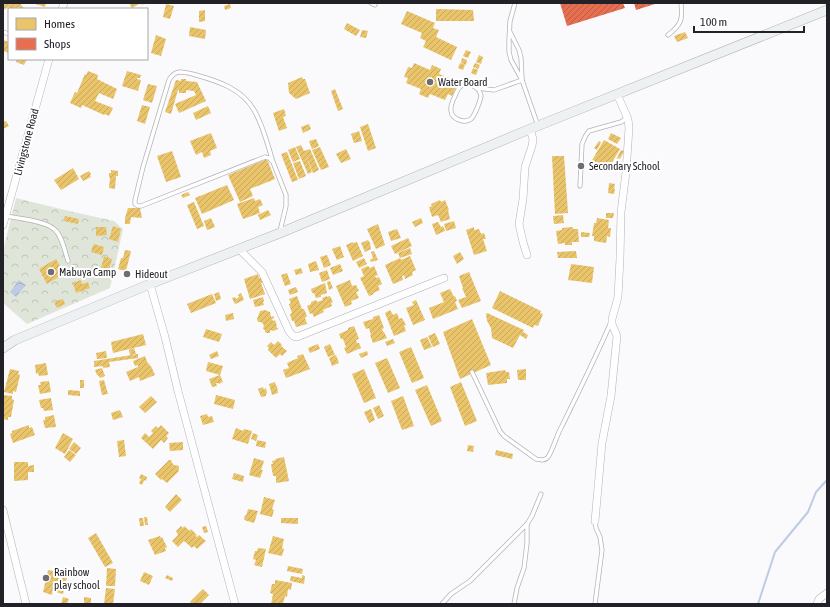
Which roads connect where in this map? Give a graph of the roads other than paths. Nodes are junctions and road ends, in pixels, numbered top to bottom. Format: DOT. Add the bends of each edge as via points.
graph roads {
  1 [pos="371,3"];
  2 [pos="514,3"];
  3 [pos="681,3"];
  4 [pos="376,5"];
  5 [pos="827,10"];
  6 [pos="510,31"];
  7 [pos="668,35"];
  8 [pos="49,60"];
  9 [pos="522,80"];
  10 [pos="477,88"];
  11 [pos="616,94"];
  12 [pos="626,114"];
  13 [pos="534,127"];
  14 [pos="273,162"];
  15 [pos="580,186"];
  16 [pos="5,216"];
  17 [pos="3,225"];
  18 [pos="280,232"];
  19 [pos="239,248"];
  20 [pos="527,255"];
  21 [pos="68,261"];
  22 [pos="444,278"];
  23 [pos="150,284"];
  24 [pos="612,319"];
  25 [pos="15,340"];
  26 [pos="3,343"];
  27 [pos="3,348"];
  28 [pos="472,372"];
  29 [pos="541,494"];
  30 [pos="3,510"];
  31 [pos="595,521"];
  32 [pos="527,524"];
  33 [pos="827,593"];
  34 [pos="26,604"];
  35 [pos="235,604"];
  36 [pos="442,604"];
  37 [pos="514,604"];
  38 [pos="595,604"];
  39 [pos="817,604"];
  1 -- 4 [label="lane"];
  2 -- 6 [label="lane"];
  3 -- 7 [label="lane" via="680,22"];
  5 -- 11 [label="main road"];
  6 -- 9 [label="lane" via="521,58"];
  6 -- 9 [label="lane" via="509,52"];
  8 -- 16 [label="street, Livingstone Road"];
  9 -- 10 [label="lane" via="494,90"];
  9 -- 13 [label="lane"];
  10 -- 10 [label="lane" via="481,96 472,117 467,121 454,117 450,109 459,88 467,84"];
  11 -- 12 [label="street"];
  11 -- 13 [label="main road"];
  12 -- 15 [label="lane" via="621,122 586,134 582,144"];
  12 -- 24 [label="street" via="629,128 621,212 618,297"];
  13 -- 18 [label="main road"];
  13 -- 20 [label="street" via="526,167 520,224"];
  14 -- 14 [label="lane" via="265,157 141,206 135,204 141,173 169,80 177,72 215,80 236,91 246,100 259,120"];
  14 -- 18 [label="lane" via="286,195"];
  16 -- 17 [label="street, Livingstone Road"];
  16 -- 21 [label="lane" via="44,224 55,229"];
  18 -- 19 [label="main road"];
  19 -- 22 [label="street" via="262,272 289,331 297,337"];
  19 -- 23 [label="main road"];
  23 -- 25 [label="main road"];
  23 -- 35 [label="street"];
  24 -- 28 [label="lane" via="546,459 536,459 504,436"];
  24 -- 31 [label="street" via="617,336 611,396 602,443"];
  25 -- 26 [label="main road"];
  25 -- 27 [label="main road"];
  29 -- 32 [label="lane"];
  30 -- 34 [label="street"];
  31 -- 38 [label="lane" via="602,550"];
  32 -- 36 [label="lane" via="470,581 451,594"];
  32 -- 37 [label="lane" via="524,568"];
  33 -- 39 [label="street"];
}
